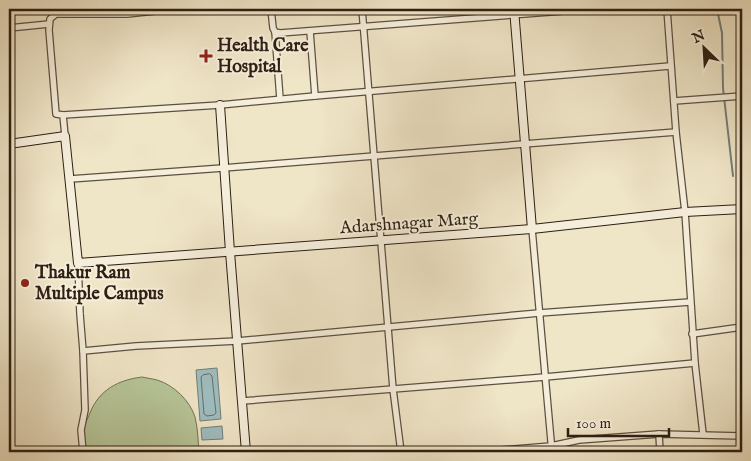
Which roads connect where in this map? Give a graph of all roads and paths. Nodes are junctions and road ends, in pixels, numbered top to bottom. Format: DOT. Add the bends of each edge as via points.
graph roads {
  1 [pos="174,9"];
  2 [pos="271,9"];
  3 [pos="362,9"];
  4 [pos="590,9"];
  5 [pos="666,9"];
  6 [pos="129,11"];
  7 [pos="515,12"];
  8 [pos="50,24"];
  9 [pos="364,26"];
  10 [pos="9,28"];
  11 [pos="310,31"];
  12 [pos="275,32"];
  13 [pos="670,66"];
  14 [pos="520,79"];
  15 [pos="369,91"];
  16 [pos="315,96"];
  17 [pos="742,96"];
  18 [pos="280,99"];
  19 [pos="674,101"];
  20 [pos="220,106"];
  21 [pos="62,115"];
  22 [pos="676,132"];
  23 [pos="65,136"];
  24 [pos="9,144"];
  25 [pos="525,144"];
  26 [pos="374,156"];
  27 [pos="223,168"];
  28 [pos="70,179"];
  29 [pos="742,209"];
  30 [pos="685,212"];
  31 [pos="532,229"];
  32 [pos="382,241"];
  33 [pos="230,252"];
  34 [pos="78,263"];
  35 [pos="690,302"];
  36 [pos="539,313"];
  37 [pos="388,326"];
  38 [pos="742,327"];
  39 [pos="692,334"];
  40 [pos="237,341"];
  41 [pos="83,351"];
  42 [pos="695,363"];
  43 [pos="545,377"];
  44 [pos="393,389"];
  45 [pos="242,401"];
  46 [pos="659,434"];
  47 [pos="703,434"];
  48 [pos="742,436"];
  49 [pos="552,449"];
  50 [pos="83,452"];
  51 [pos="246,452"];
  52 [pos="401,452"];
  53 [pos="477,452"];
  54 [pos="660,452"];
  1 -- 6 [label="street"];
  2 -- 12 [label="street"];
  3 -- 9 [label="street"];
  4 -- 7 [label="street"];
  5 -- 13 [label="street"];
  6 -- 8 [label="street" via="56,14"];
  7 -- 9 [label="street"];
  7 -- 14 [label="street"];
  8 -- 10 [label="street"];
  8 -- 21 [label="street" via="56,114"];
  9 -- 11 [label="street"];
  9 -- 15 [label="street"];
  11 -- 12 [label="street"];
  11 -- 16 [label="street"];
  12 -- 18 [label="street"];
  13 -- 14 [label="street"];
  13 -- 19 [label="street"];
  14 -- 15 [label="street"];
  14 -- 25 [label="street"];
  15 -- 16 [label="street"];
  15 -- 26 [label="street"];
  16 -- 18 [label="street"];
  17 -- 19 [label="street"];
  18 -- 20 [label="street"];
  19 -- 22 [label="street"];
  20 -- 21 [label="street"];
  20 -- 27 [label="street"];
  21 -- 23 [label="street"];
  22 -- 25 [label="street"];
  22 -- 30 [label="street"];
  23 -- 24 [label="street"];
  23 -- 28 [label="street"];
  25 -- 26 [label="street"];
  25 -- 31 [label="street"];
  26 -- 27 [label="street"];
  26 -- 32 [label="street"];
  27 -- 28 [label="street"];
  27 -- 33 [label="street"];
  28 -- 34 [label="street"];
  29 -- 30 [label="street, Adarshnagar Marg"];
  30 -- 31 [label="street, Adarshnagar Marg"];
  30 -- 35 [label="street"];
  31 -- 32 [label="street, Adarshnagar Marg"];
  31 -- 36 [label="street"];
  32 -- 33 [label="street, Adarshnagar Marg"];
  32 -- 37 [label="street"];
  33 -- 34 [label="street, Adarshnagar Marg"];
  33 -- 40 [label="street"];
  34 -- 41 [label="street"];
  35 -- 36 [label="street"];
  35 -- 39 [label="street"];
  36 -- 37 [label="street"];
  36 -- 43 [label="street"];
  37 -- 40 [label="street"];
  37 -- 44 [label="street"];
  38 -- 39 [label="street"];
  39 -- 42 [label="street"];
  40 -- 41 [label="street"];
  40 -- 45 [label="street"];
  41 -- 50 [label="street"];
  42 -- 43 [label="street"];
  42 -- 47 [label="street"];
  43 -- 44 [label="street"];
  43 -- 49 [label="street"];
  44 -- 45 [label="street"];
  44 -- 52 [label="street"];
  45 -- 51 [label="street"];
  46 -- 47 [label="street"];
  46 -- 49 [label="street" via="579,440"];
  46 -- 54 [label="street"];
  47 -- 48 [label="street"];
  49 -- 53 [label="street"];
}
